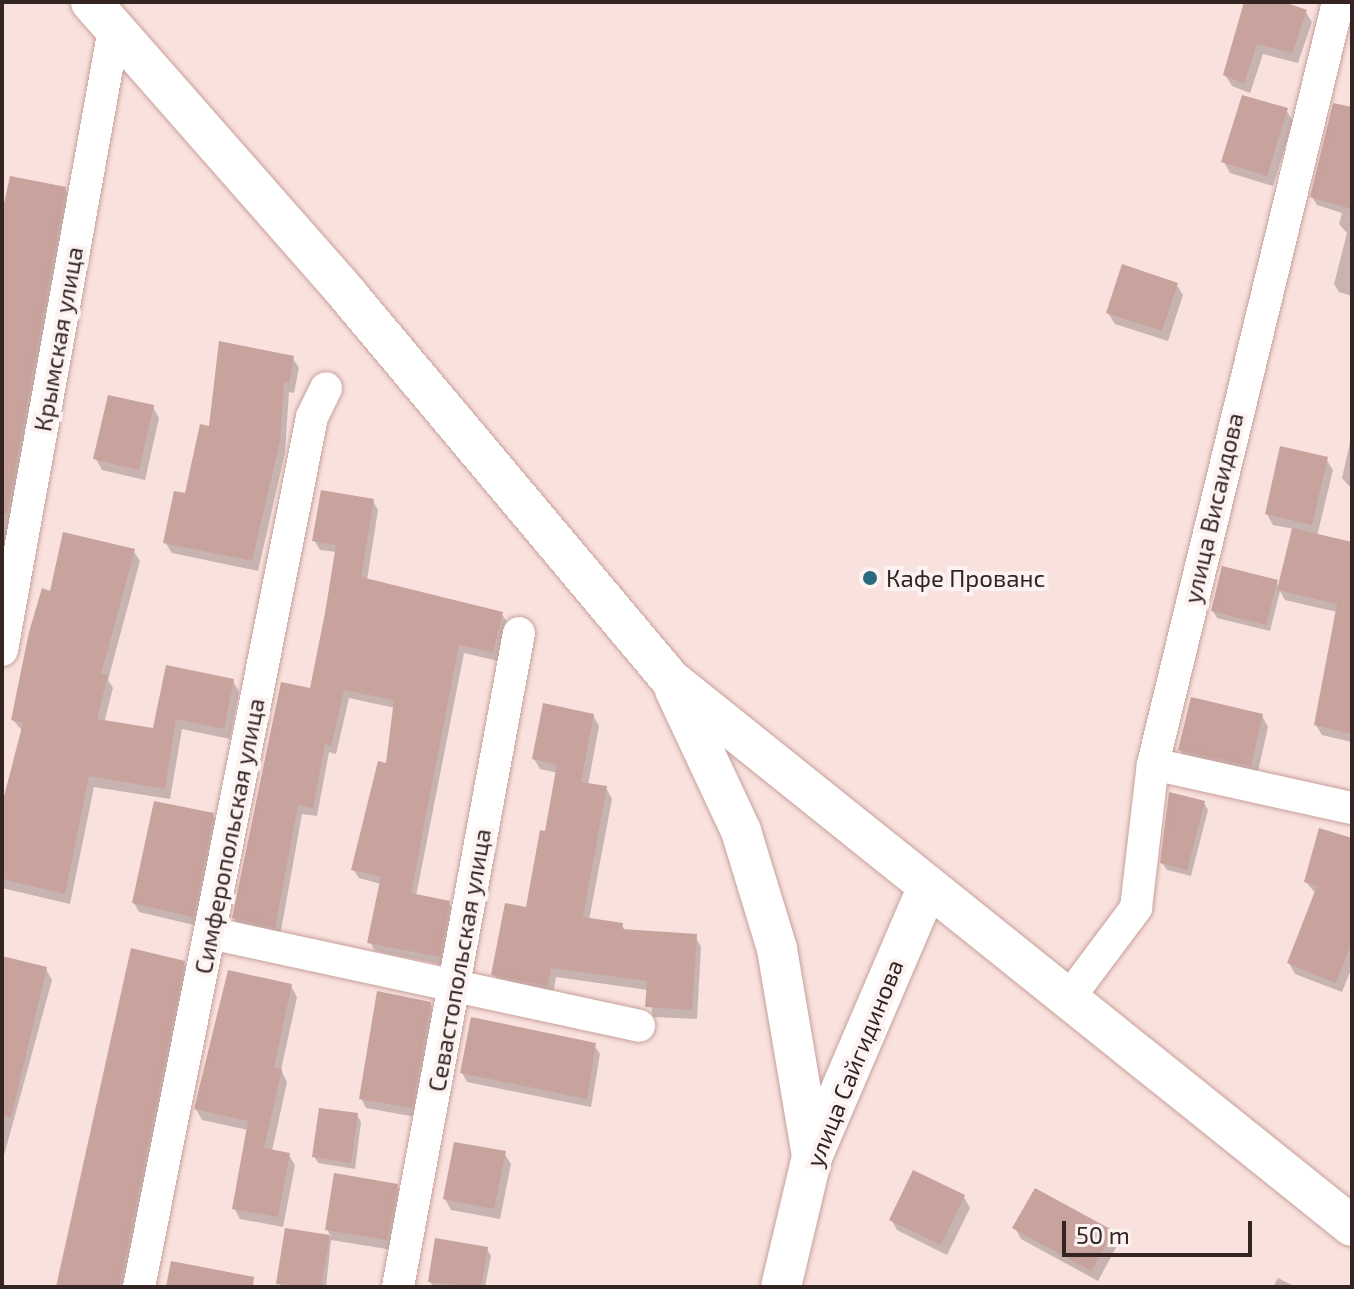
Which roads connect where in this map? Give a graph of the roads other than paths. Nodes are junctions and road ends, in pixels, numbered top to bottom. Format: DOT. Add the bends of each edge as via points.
graph roads {
  1 [pos="1338,2"];
  2 [pos="103,15"];
  3 [pos="326,388"];
  4 [pos="519,633"];
  5 [pos="2,650"];
  6 [pos="670,679"];
  7 [pos="1153,764"];
  8 [pos="1352,808"];
  9 [pos="927,889"];
  10 [pos="210,933"];
  11 [pos="454,986"];
  12 [pos="1068,999"];
  13 [pos="639,1026"];
  14 [pos="812,1157"];
  15 [pos="1349,1218"];
  16 [pos="139,1287"];
  17 [pos="398,1287"];
  18 [pos="781,1287"];
  1 -- 7 [label="street, улица Висаидова"];
  2 -- 5 [label="street, Крымская улица"];
  2 -- 6 [label="main road" via="348,295"];
  3 -- 10 [label="street, Симферопольская улица" via="312,417"];
  4 -- 11 [label="street, Севастопольская улица"];
  6 -- 9 [label="main road"];
  6 -- 14 [label="main road" via="741,831 777,949"];
  7 -- 8 [label="street"];
  7 -- 12 [label="street, улица Висаидова" via="1136,908"];
  9 -- 12 [label="main road"];
  9 -- 14 [label="main road, улица Сайгидинова"];
  10 -- 11 [label="street"];
  10 -- 16 [label="street, Симферопольская улица"];
  11 -- 13 [label="street"];
  11 -- 17 [label="street, Севастопольская улица"];
  12 -- 15 [label="main road"];
  14 -- 18 [label="main road, улица Сайгидинова"];
}
